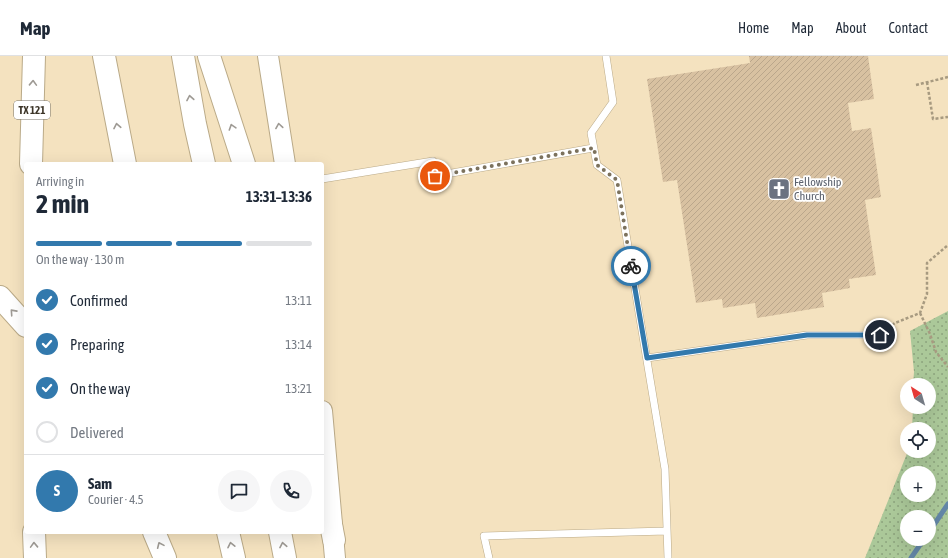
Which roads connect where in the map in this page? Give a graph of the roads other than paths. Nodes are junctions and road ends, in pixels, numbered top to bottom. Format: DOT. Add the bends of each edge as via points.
graph roads {
  1 [pos="34,56"];
  2 [pos="104,56"];
  3 [pos="183,56"];
  4 [pos="209,56"];
  5 [pos="268,56"];
  6 [pos="606,56"];
  7 [pos="594,148"];
  8 [pos="433,161"];
  9 [pos="31,162"];
  10 [pos="125,162"];
  11 [pos="204,162"];
  12 [pos="243,162"];
  13 [pos="286,162"];
  14 [pos="435,176"];
  15 [pos="324,179"];
  16 [pos="0,297"];
  17 [pos="24,324"];
  18 [pos="880,335"];
  19 [pos="647,358"];
  20 [pos="324,432"];
  21 [pos="324,490"];
  22 [pos="667,531"];
  23 [pos="34,534"];
  24 [pos="155,534"];
  25 [pos="228,534"];
  26 [pos="280,534"];
  27 [pos="335,549"];
  28 [pos="35,558"];
  29 [pos="165,558"];
  30 [pos="234,558"];
  31 [pos="285,558"];
  32 [pos="489,558"];
  33 [pos="668,558"];
  9 -- 1 [label="highway, TX 121, one-way"];
  10 -- 2 [label="highway, one-way"];
  11 -- 3 [label="highway, one-way"];
  12 -- 4 [label="highway, one-way"];
  13 -- 5 [label="main road, one-way"];
  6 -- 7 [label="lane" via="612,102 591,133"];
  7 -- 14 [label="lane"];
  7 -- 19 [label="lane" via="597,165 617,180"];
  8 -- 15 [label="lane"];
  17 -- 16 [label="highway, one-way"];
  18 -- 19 [label="lane" via="807,335"];
  19 -- 22 [label="lane" via="665,469"];
  20 -- 27 [label="main road"];
  21 -- 27 [label="highway"];
  22 -- 32 [label="lane" via="484,536"];
  22 -- 33 [label="lane"];
  28 -- 23 [label="highway, one-way"];
  29 -- 24 [label="highway, one-way"];
  30 -- 25 [label="highway, one-way"];
  31 -- 26 [label="highway, one-way"];
}
